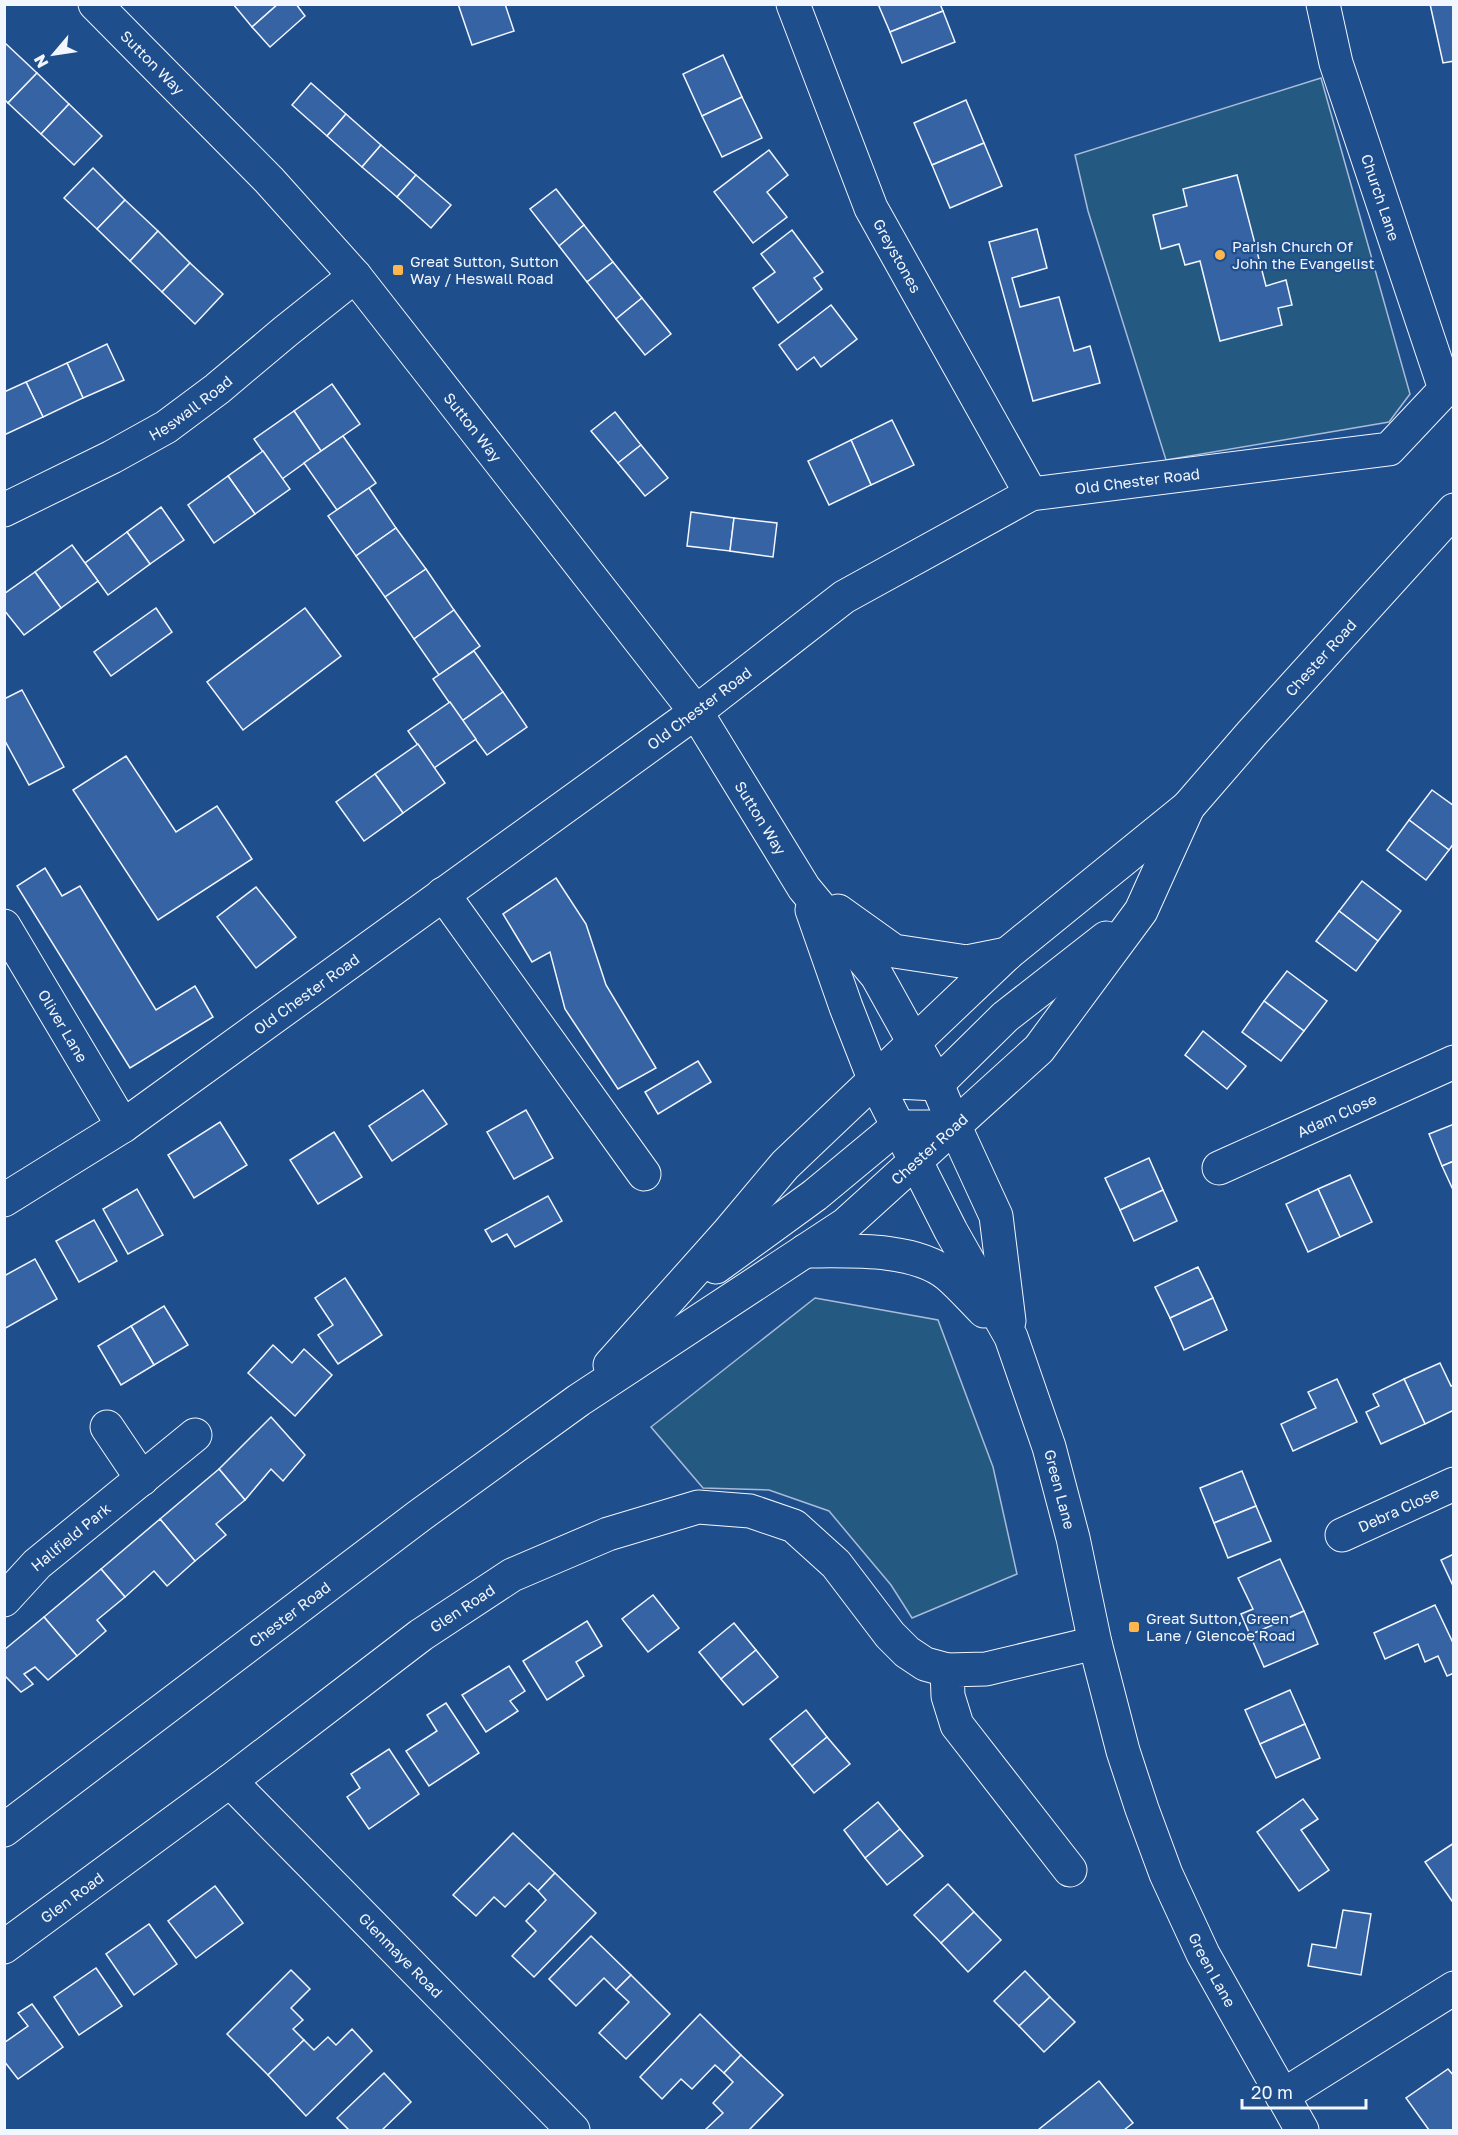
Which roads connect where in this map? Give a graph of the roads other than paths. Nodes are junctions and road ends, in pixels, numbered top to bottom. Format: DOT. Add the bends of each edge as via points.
graph roads {
  1 [pos="95,4"];
  2 [pos="793,4"];
  3 [pos="1323,4"];
  4 [pos="355,276"];
  5 [pos="1449,385"];
  6 [pos="1031,495"];
  7 [pos="4,510"];
  8 [pos="1454,510"];
  9 [pos="696,712"];
  10 [pos="1188,807"];
  11 [pos="804,888"];
  12 [pos="443,894"];
  13 [pos="1141,911"];
  14 [pos="4,926"];
  15 [pos="1007,954"];
  16 [pos="914,1042"];
  17 [pos="1454,1062"];
  18 [pos="875,1081"];
  19 [pos="937,1084"];
  20 [pos="123,1126"];
  21 [pos="897,1127"];
  22 [pos="954,1127"];
  23 [pos="915,1162"];
  24 [pos="1219,1168"];
  25 [pos="644,1174"];
  26 [pos="4,1200"];
  27 [pos="805,1251"];
  28 [pos="662,1307"];
  29 [pos="1011,1337"];
  30 [pos="579,1400"];
  31 [pos="107,1427"];
  32 [pos="195,1435"];
  33 [pos="141,1479"];
  34 [pos="1454,1484"];
  35 [pos="1342,1534"];
  36 [pos="4,1600"];
  37 [pos="1095,1643"];
  38 [pos="946,1670"];
  39 [pos="230,1781"];
  40 [pos="4,1830"];
  41 [pos="1070,1870"];
  42 [pos="4,1947"];
  43 [pos="1454,1988"];
  44 [pos="1282,2096"];
  45 [pos="573,2130"];
  46 [pos="1302,2130"];
  1 -- 4 [label="street, Sutton Way" via="268,180"];
  2 -- 6 [label="street, Greystones" via="871,207"];
  3 -- 5 [label="street, Church Lane" via="1336,63"];
  4 -- 7 [label="street, Heswall Road" via="165,428"];
  4 -- 9 [label="street, Sutton Way"];
  5 -- 6 [label="street, Old Chester Road" via="1389,449"];
  6 -- 9 [label="street, Old Chester Road" via="844,597"];
  8 -- 10 [label="street, Chester Road"];
  9 -- 11 [label="street, Sutton Way"];
  9 -- 12 [label="street, Old Chester Road"];
  10 -- 13 [label="street, Chester Road"];
  10 -- 15 [label="street, Chester Road"];
  11 -- 15 [label="street, Sutton Way" via="894,951 967,962"];
  11 -- 16 [label="street, Sutton Way" via="877,976"];
  11 -- 18 [label="street, Sutton Way"];
  12 -- 20 [label="street, Old Chester Road"];
  12 -- 25 [label="street"];
  13 -- 19 [label="street" via="1005,1017"];
  13 -- 22 [label="street, Chester Road" via="1039,1049"];
  14 -- 20 [label="street, Oliver Lane"];
  15 -- 16 [label="street, Chester Road"];
  16 -- 18 [label="street, Chester Road"];
  16 -- 19 [label="street, Sutton Way"];
  17 -- 24 [label="street, Adam Close"];
  18 -- 19 [label="street"];
  18 -- 21 [label="street, Green Lane"];
  18 -- 28 [label="street, Chester Road" via="785,1166"];
  19 -- 22 [label="street, Sutton Way"];
  20 -- 26 [label="street, Old Chester Road"];
  21 -- 22 [label="street"];
  21 -- 23 [label="street, Green Lane"];
  21 -- 28 [label="street" via="815,1195"];
  22 -- 23 [label="street, Chester Road"];
  22 -- 29 [label="street, Green Lane" via="996,1216"];
  23 -- 27 [label="street, Chester Road" via="846,1224"];
  23 -- 29 [label="street, Green Lane"];
  27 -- 29 [label="street, Green Lane" via="870,1251 923,1262 947,1274"];
  27 -- 30 [label="street, Chester Road"];
  28 -- 30 [label="street, Chester Road"];
  29 -- 37 [label="street, Green Lane" via="1049,1447"];
  30 -- 40 [label="street, Chester Road"];
  31 -- 33 [label="street"];
  32 -- 33 [label="street, Hallfield Park"];
  33 -- 36 [label="street, Hallfield Park" via="37,1564"];
  34 -- 35 [label="street, Debra Close"];
  37 -- 38 [label="street" via="986,1669"];
  37 -- 44 [label="street, Green Lane" via="1123,1751 1166,1874 1203,1954"];
  38 -- 39 [label="street, Glen Road" via="925,1664 907,1652 836,1564 794,1526 750,1511 698,1507 608,1534 512,1575 421,1635"];
  38 -- 41 [label="street" via="948,1696 957,1725"];
  39 -- 42 [label="street, Glen Road"];
  39 -- 45 [label="street, Glenmaye Road"];
  43 -- 44 [label="street"];
  44 -- 46 [label="street, Green Lane"];
}
